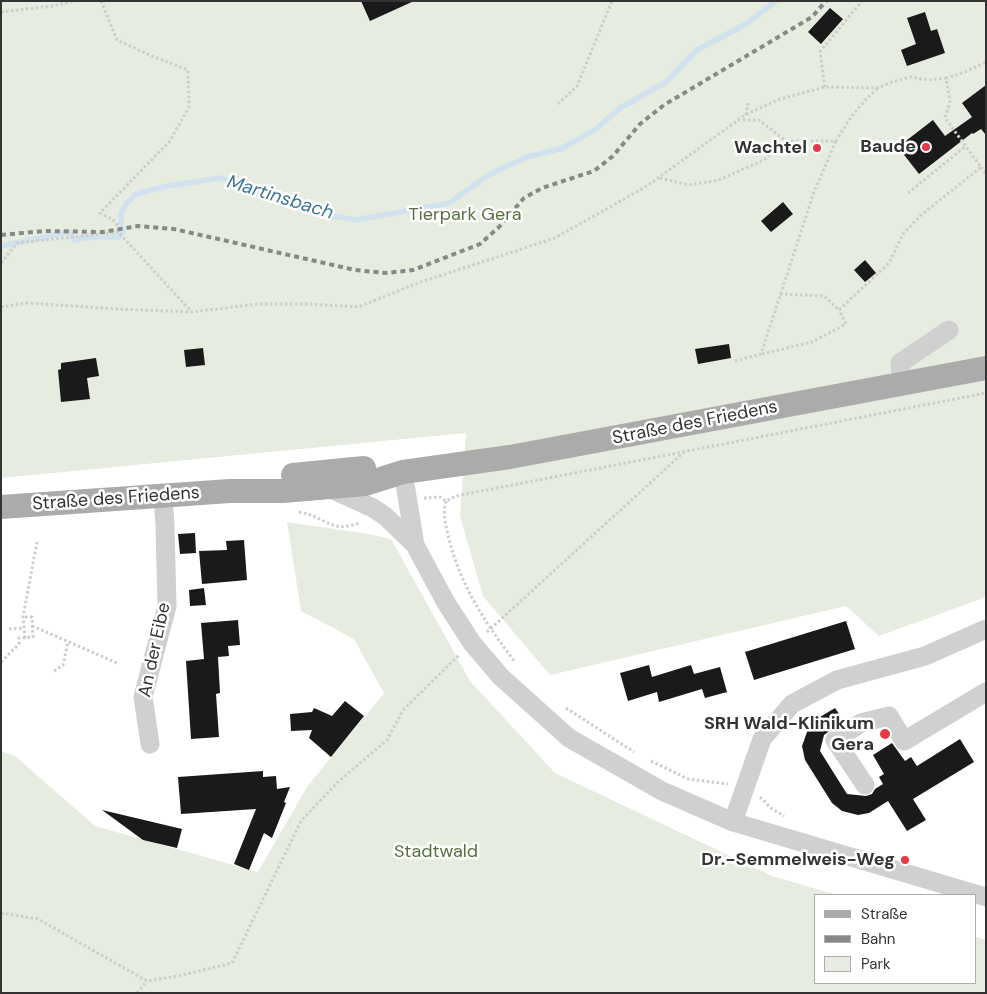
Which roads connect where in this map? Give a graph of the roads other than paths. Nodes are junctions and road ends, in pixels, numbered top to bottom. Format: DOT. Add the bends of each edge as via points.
graph roads {
  1 [pos="949,330"];
  2 [pos="986,368"];
  3 [pos="902,384"];
  4 [pos="404,472"];
  5 [pos="330,488"];
  6 [pos="230,491"];
  7 [pos="163,496"];
  8 [pos="1,507"];
  9 [pos="415,545"];
  10 [pos="986,629"];
  11 [pos="986,692"];
  12 [pos="150,744"];
  13 [pos="865,785"];
  14 [pos="734,822"];
  15 [pos="976,894"];
  1 -- 3 [label="street" via="900,362"];
  2 -- 3 [label="main road, Straße des Friedens"];
  3 -- 4 [label="main road, Straße des Friedens" via="510,457"];
  4 -- 5 [label="main road, Straße des Friedens" via="365,484"];
  4 -- 6 [label="main road, Straße des Friedens" via="362,468 283,476"];
  4 -- 9 [label="street"];
  5 -- 6 [label="main road, Straße des Friedens"];
  5 -- 9 [label="street" via="385,516"];
  6 -- 7 [label="main road, Straße des Friedens"];
  7 -- 8 [label="main road, Straße des Friedens"];
  7 -- 12 [label="street, An der Eibe" via="167,606 143,697"];
  9 -- 14 [label="street" via="472,643 501,677 569,738 662,791"];
  10 -- 14 [label="street" via="925,656 837,680 792,704 762,738"];
  11 -- 13 [label="street" via="904,741 889,716 861,723 835,740"];
  14 -- 15 [label="street"];
}
